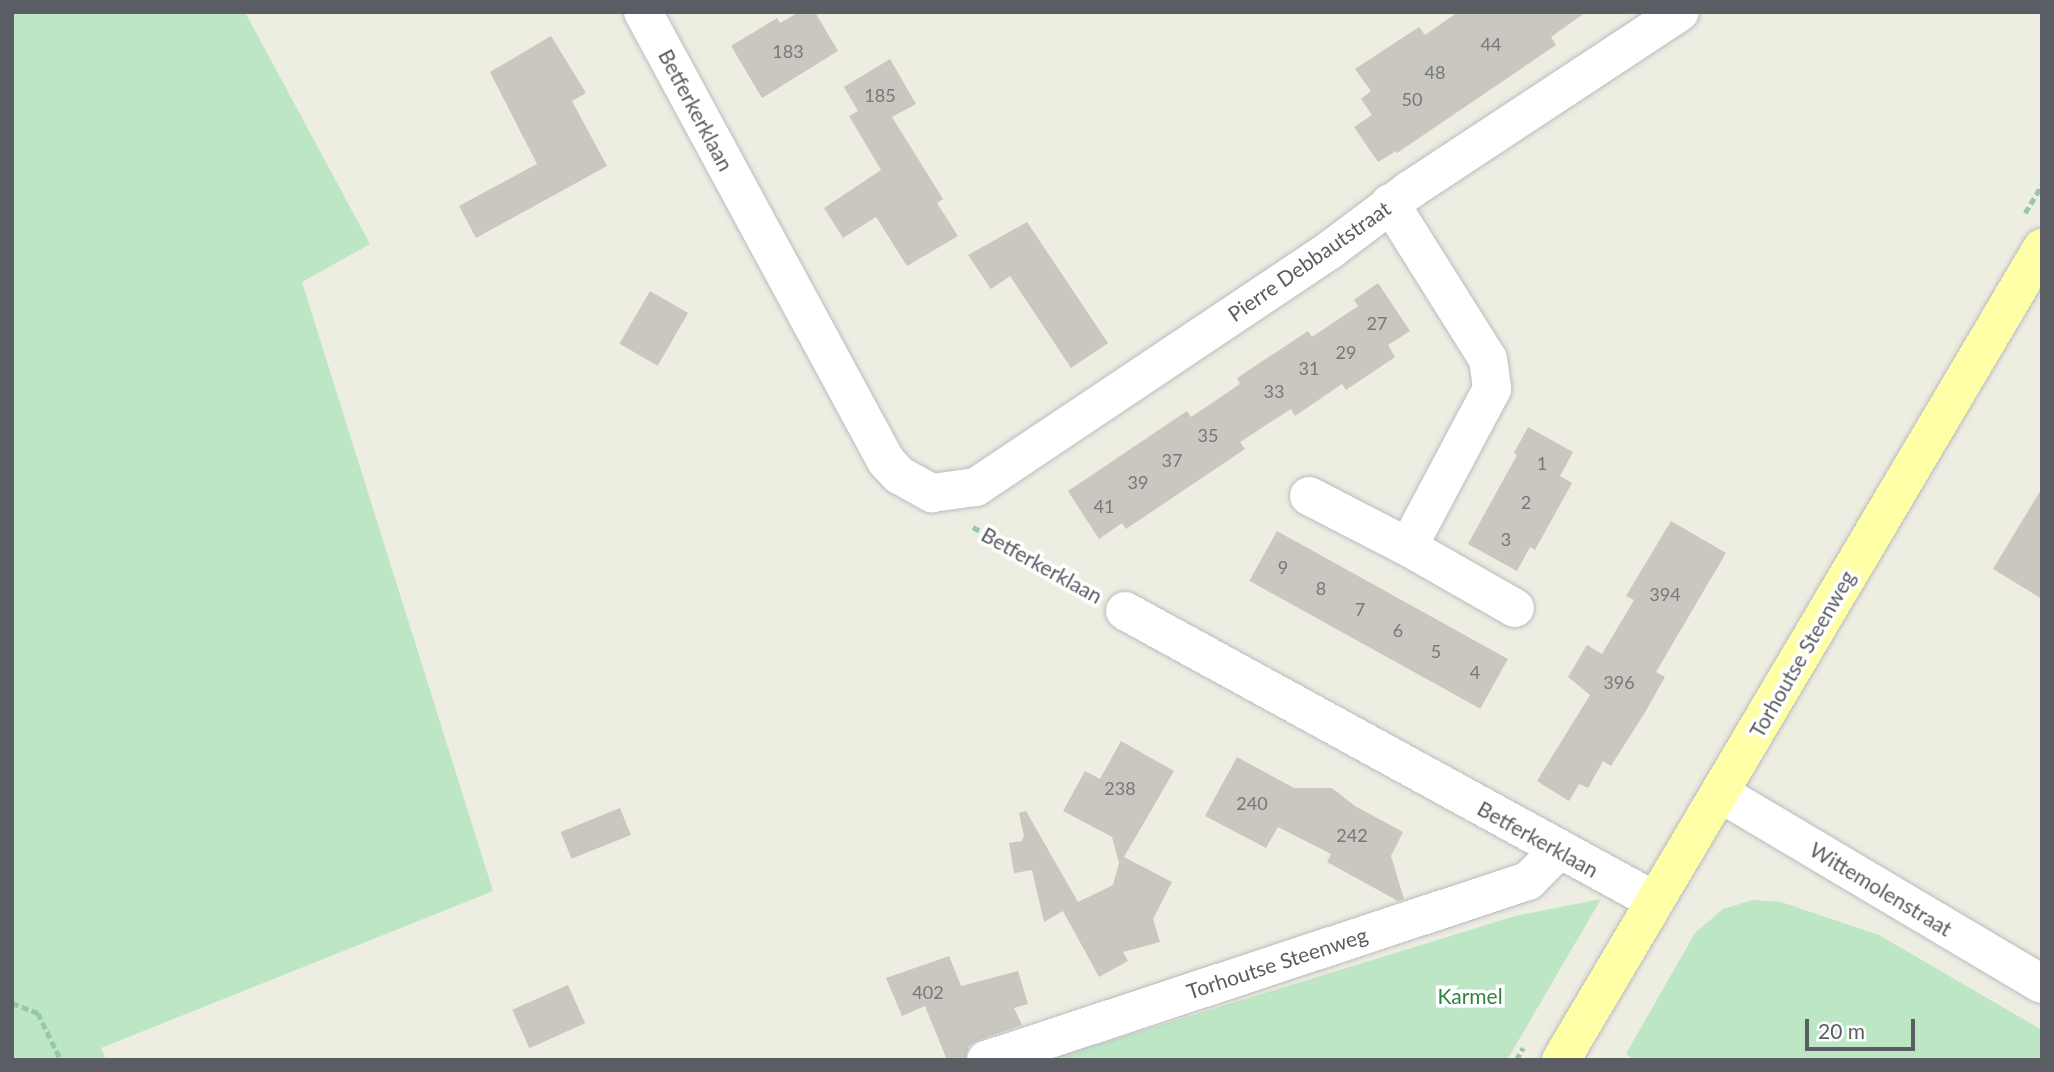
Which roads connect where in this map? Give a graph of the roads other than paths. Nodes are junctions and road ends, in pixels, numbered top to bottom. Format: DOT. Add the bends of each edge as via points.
graph roads {
  1 [pos="643,12"];
  2 [pos="1680,12"];
  3 [pos="1390,203"];
  4 [pos="2042,248"];
  5 [pos="932,493"];
  6 [pos="1309,496"];
  7 [pos="1408,547"];
  8 [pos="1514,608"];
  9 [pos="1125,611"];
  10 [pos="1720,793"];
  11 [pos="1558,851"];
  12 [pos="1655,901"];
  13 [pos="2042,984"];
  14 [pos="986,1060"];
  15 [pos="1561,1060"];
  1 -- 5 [label="street, Betferkerklaan" via="887,461 899,475"];
  2 -- 3 [label="street, Pierre Debbautstraat"];
  3 -- 5 [label="street, Pierre Debbautstraat" via="1330,250 976,486"];
  3 -- 7 [label="street" via="1488,359 1492,389"];
  4 -- 10 [label="main road, Torhoutse Steenweg"];
  6 -- 7 [label="street"];
  7 -- 8 [label="street"];
  9 -- 11 [label="street, Betferkerklaan"];
  10 -- 12 [label="main road, Torhoutse Steenweg"];
  10 -- 13 [label="street, Wittemolenstraat"];
  11 -- 12 [label="street, Betferkerklaan"];
  11 -- 14 [label="street, Torhoutse Steenweg" via="1528,881"];
  12 -- 15 [label="main road, Torhoutse Steenweg"];
}
